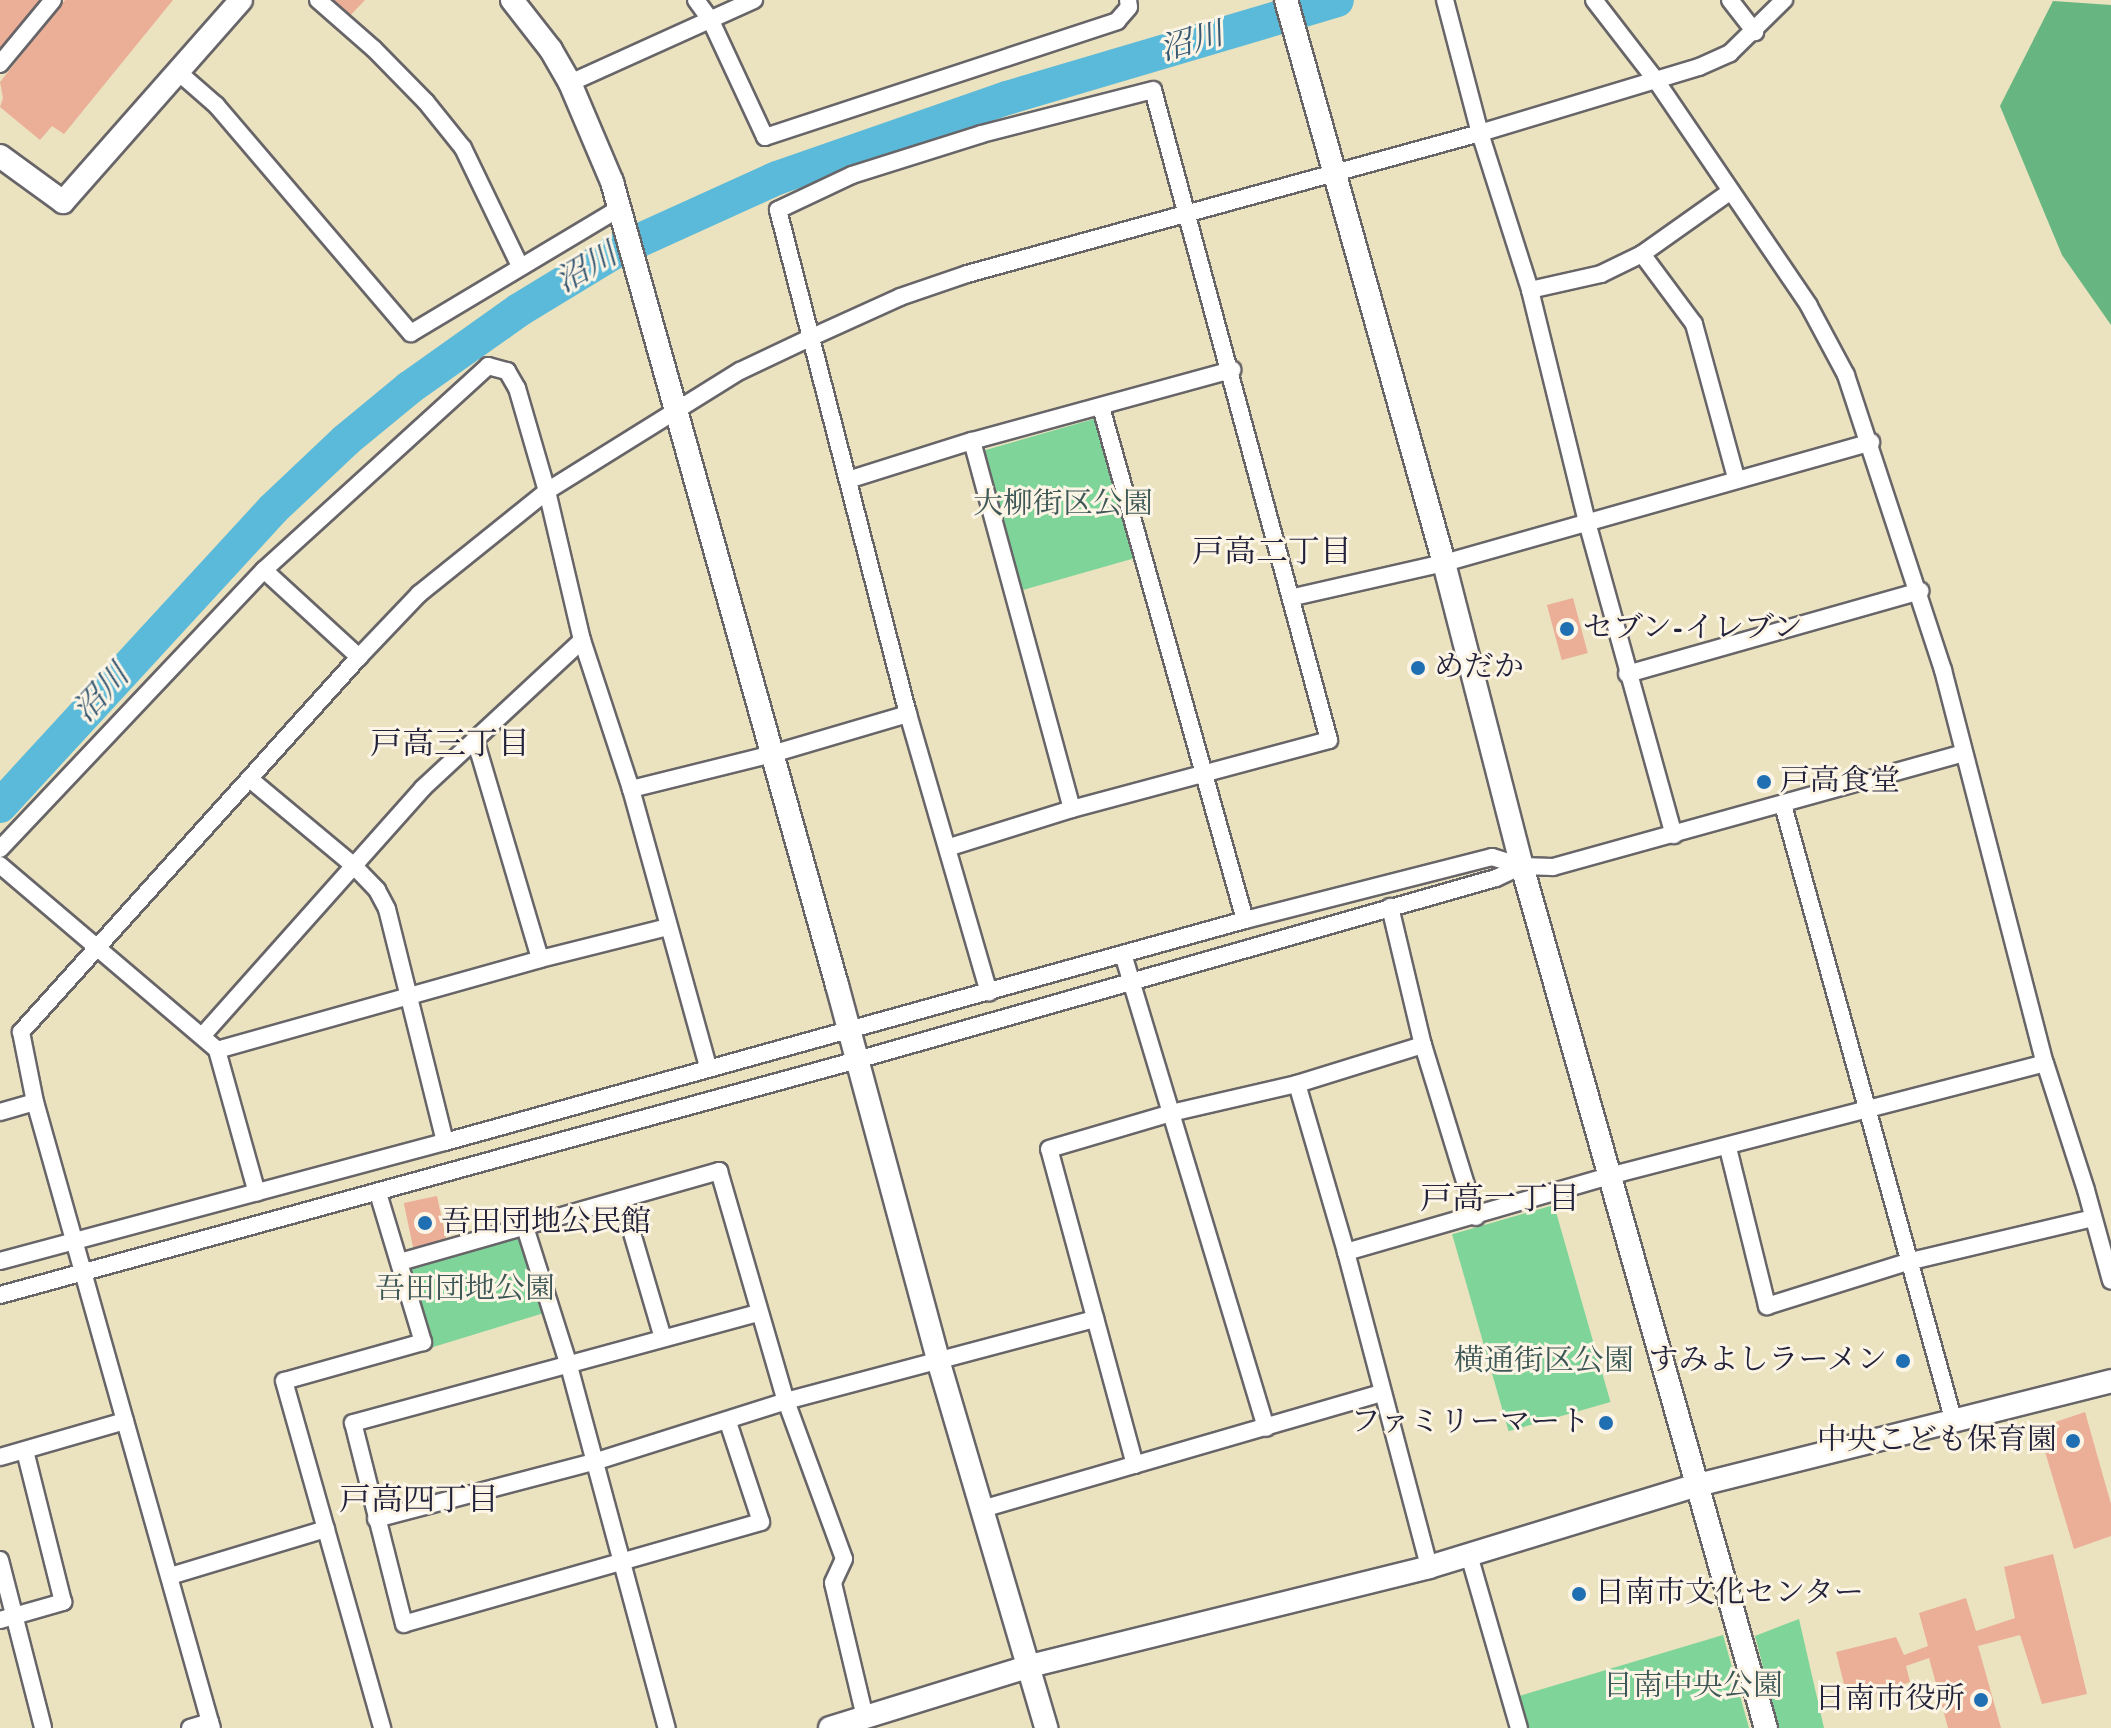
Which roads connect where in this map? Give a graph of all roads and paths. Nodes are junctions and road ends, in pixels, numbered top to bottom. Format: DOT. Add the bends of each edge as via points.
graph roads {
  1 [pos="53,0"];
  2 [pos="241,0"];
  3 [pos="318,0"];
  4 [pos="512,0"];
  5 [pos="696,0"];
  6 [pos="754,0"];
  7 [pos="1128,0"];
  8 [pos="1286,0"];
  9 [pos="1445,0"];
  10 [pos="1594,0"];
  11 [pos="1730,0"];
  12 [pos="1784,0"];
  13 [pos="711,21"];
  14 [pos="1755,32"];
  15 [pos="0,64"];
  16 [pos="177,71"];
  17 [pos="1655,79"];
  18 [pos="570,83"];
  19 [pos="1480,133"];
  20 [pos="0,156"];
  21 [pos="1333,174"];
  22 [pos="1731,191"];
  23 [pos="618,209"];
  24 [pos="1185,216"];
  25 [pos="1642,254"];
  26 [pos="520,266"];
  27 [pos="1530,290"];
  28 [pos="812,337"];
  29 [pos="1232,370"];
  30 [pos="1101,407"];
  31 [pos="676,408"];
  32 [pos="972,441"];
  33 [pos="1871,442"];
  34 [pos="1736,478"];
  35 [pos="848,480"];
  36 [pos="547,491"];
  37 [pos="1587,522"];
  38 [pos="1444,563"];
  39 [pos="264,570"];
  40 [pos="1920,591"];
  41 [pos="1294,597"];
  42 [pos="582,640"];
  43 [pos="359,657"];
  44 [pos="1627,674"];
  45 [pos="908,714"];
  46 [pos="475,739"];
  47 [pos="1963,753"];
  48 [pos="772,754"];
  49 [pos="1205,773"];
  50 [pos="251,780"];
  51 [pos="631,789"];
  52 [pos="1783,805"];
  53 [pos="1072,809"];
  54 [pos="1674,835"];
  55 [pos="950,847"];
  56 [pos="0,849"];
  57 [pos="0,865"];
  58 [pos="353,865"];
  59 [pos="1522,866"];
  60 [pos="1390,907"];
  61 [pos="1245,920"];
  62 [pos="667,927"];
  63 [pos="97,948"];
  64 [pos="1123,954"];
  65 [pos="540,959"];
  66 [pos="1131,980"];
  67 [pos="989,992"];
  68 [pos="410,996"];
  69 [pos="849,1031"];
  70 [pos="203,1035"];
  71 [pos="1423,1045"];
  72 [pos="217,1050"];
  73 [pos="857,1060"];
  74 [pos="2045,1063"];
  75 [pos="708,1067"];
  76 [pos="1297,1084"];
  77 [pos="35,1102"];
  78 [pos="1865,1111"];
  79 [pos="0,1112"];
  80 [pos="1171,1113"];
  81 [pos="445,1142"];
  82 [pos="1728,1148"];
  83 [pos="1609,1176"];
  84 [pos="257,1193"];
  85 [pos="378,1193"];
  86 [pos="622,1199"];
  87 [pos="1476,1217"];
  88 [pos="2093,1218"];
  89 [pos="524,1224"];
  90 [pos="75,1241"];
  91 [pos="1346,1252"];
  92 [pos="0,1261"];
  93 [pos="400,1262"];
  94 [pos="1907,1262"];
  95 [pos="84,1272"];
  96 [pos="2111,1281"];
  97 [pos="0,1295"];
  98 [pos="758,1313"];
  99 [pos="1095,1319"];
  100 [pos="663,1338"];
  101 [pos="938,1360"];
  102 [pos="569,1366"];
  103 [pos="2111,1381"];
  104 [pos="1382,1393"];
  105 [pos="786,1401"];
  106 [pos="125,1421"];
  107 [pos="728,1422"];
  108 [pos="1954,1422"];
  109 [pos="1266,1428"];
  110 [pos="25,1451"];
  111 [pos="0,1457"];
  112 [pos="594,1462"];
  113 [pos="1135,1465"];
  114 [pos="1698,1485"];
  115 [pos="982,1509"];
  116 [pos="376,1519"];
  117 [pos="326,1529"];
  118 [pos="1469,1555"];
  119 [pos="0,1560"];
  120 [pos="620,1562"];
  121 [pos="1429,1567"];
  122 [pos="170,1576"];
  123 [pos="7,1618"];
  124 [pos="1030,1666"];
  125 [pos="865,1717"];
  126 [pos="211,1725"];
  127 [pos="43,1728"];
  128 [pos="190,1728"];
  129 [pos="382,1728"];
  130 [pos="667,1728"];
  131 [pos="830,1728"];
  132 [pos="1046,1728"];
  133 [pos="1519,1728"];
  134 [pos="1766,1728"];
  1 -- 15 [label="street"];
  2 -- 16 [label="street"];
  3 -- 26 [label="street" via="426,102 463,148"];
  4 -- 18 [label="street"];
  5 -- 13 [label="street"];
  6 -- 13 [label="street"];
  7 -- 13 [label="street" via="1129,7 1117,21 765,137"];
  8 -- 21 [label="street"];
  9 -- 19 [label="street"];
  10 -- 17 [label="street"];
  11 -- 14 [label="street"];
  12 -- 14 [label="street"];
  13 -- 18 [label="street"];
  14 -- 17 [label="street" via="1730,53"];
  16 -- 20 [label="street" via="63,202"];
  16 -- 26 [label="street" via="216,105 411,333"];
  17 -- 19 [label="street"];
  17 -- 22 [label="street"];
  18 -- 23 [label="street" via="596,140"];
  19 -- 21 [label="street"];
  19 -- 27 [label="street"];
  21 -- 24 [label="street"];
  21 -- 38 [label="street"];
  22 -- 25 [label="street"];
  22 -- 33 [label="street" via="1809,306 1846,375"];
  23 -- 26 [label="street"];
  23 -- 31 [label="street"];
  24 -- 28 [label="street" via="967,274"];
  24 -- 28 [label="street" via="1153,90 982,134 852,175 778,210"];
  24 -- 29 [label="street"];
  25 -- 27 [label="street" via="1601,274"];
  25 -- 34 [label="street" via="1694,324"];
  27 -- 37 [label="street"];
  28 -- 31 [label="street"];
  28 -- 35 [label="street"];
  29 -- 30 [label="street"];
  29 -- 41 [label="street"];
  30 -- 32 [label="street"];
  30 -- 49 [label="street"];
  31 -- 36 [label="street"];
  31 -- 48 [label="street"];
  32 -- 35 [label="street"];
  32 -- 53 [label="street"];
  33 -- 34 [label="street"];
  33 -- 40 [label="street"];
  34 -- 37 [label="street"];
  35 -- 45 [label="street"];
  36 -- 39 [label="street" via="517,388 507,371 488,366"];
  36 -- 42 [label="street"];
  36 -- 43 [label="street" via="419,594"];
  37 -- 38 [label="street"];
  37 -- 44 [label="street"];
  38 -- 41 [label="street"];
  38 -- 59 [label="street"];
  39 -- 43 [label="street"];
  39 -- 56 [label="street"];
  40 -- 44 [label="street"];
  40 -- 47 [label="street"];
  41 -- 49 [label="street" via="1329,740"];
  42 -- 46 [label="street"];
  42 -- 51 [label="street"];
  43 -- 50 [label="street"];
  44 -- 54 [label="street"];
  45 -- 48 [label="street"];
  45 -- 55 [label="street"];
  46 -- 58 [label="street"];
  46 -- 65 [label="street"];
  47 -- 52 [label="street"];
  47 -- 74 [label="street"];
  48 -- 51 [label="street"];
  48 -- 69 [label="street"];
  49 -- 53 [label="street"];
  49 -- 61 [label="street"];
  50 -- 58 [label="street"];
  50 -- 63 [label="street"];
  51 -- 62 [label="street"];
  52 -- 54 [label="street"];
  52 -- 78 [label="street"];
  53 -- 55 [label="street"];
  54 -- 59 [label="street" via="1553,867"];
  55 -- 67 [label="street"];
  57 -- 63 [label="street"];
  58 -- 68 [label="street" via="387,909"];
  58 -- 70 [label="street"];
  59 -- 60 [label="street"];
  59 -- 61 [label="street" via="1492,857"];
  59 -- 83 [label="street"];
  60 -- 66 [label="street"];
  60 -- 71 [label="street"];
  61 -- 64 [label="street"];
  62 -- 65 [label="street"];
  62 -- 75 [label="street"];
  63 -- 70 [label="street"];
  63 -- 77 [label="street" via="21,1032"];
  64 -- 66 [label="street"];
  64 -- 67 [label="street"];
  65 -- 68 [label="street"];
  66 -- 73 [label="street"];
  66 -- 80 [label="street"];
  67 -- 69 [label="street"];
  68 -- 72 [label="street"];
  68 -- 81 [label="street"];
  69 -- 73 [label="street"];
  69 -- 75 [label="street"];
  70 -- 72 [label="street"];
  71 -- 76 [label="street"];
  71 -- 87 [label="street"];
  72 -- 84 [label="street"];
  73 -- 85 [label="street"];
  73 -- 101 [label="street"];
  74 -- 78 [label="street"];
  74 -- 88 [label="street"];
  75 -- 81 [label="street"];
  76 -- 80 [label="street"];
  76 -- 91 [label="street"];
  77 -- 79 [label="street"];
  77 -- 90 [label="street"];
  78 -- 82 [label="street"];
  78 -- 94 [label="street"];
  80 -- 99 [label="street" via="1049,1149"];
  80 -- 109 [label="street"];
  81 -- 84 [label="street"];
  82 -- 83 [label="street"];
  82 -- 94 [label="street" via="1767,1306"];
  83 -- 87 [label="street"];
  83 -- 114 [label="street"];
  84 -- 90 [label="street"];
  85 -- 93 [label="street"];
  85 -- 95 [label="street"];
  86 -- 89 [label="street"];
  86 -- 98 [label="street" via="719,1171"];
  86 -- 100 [label="street"];
  87 -- 91 [label="street"];
  88 -- 94 [label="street"];
  88 -- 96 [label="street"];
  89 -- 93 [label="street"];
  89 -- 102 [label="street"];
  90 -- 92 [label="street"];
  90 -- 95 [label="street"];
  91 -- 104 [label="street"];
  93 -- 117 [label="street" via="423,1342 284,1381"];
  94 -- 108 [label="street"];
  95 -- 97 [label="street"];
  95 -- 106 [label="street"];
  98 -- 100 [label="street"];
  98 -- 105 [label="street"];
  99 -- 101 [label="street"];
  99 -- 113 [label="street"];
  100 -- 102 [label="street"];
  101 -- 105 [label="street"];
  101 -- 115 [label="street"];
  102 -- 112 [label="street"];
  102 -- 116 [label="street" via="353,1423"];
  103 -- 108 [label="street"];
  104 -- 109 [label="street"];
  104 -- 121 [label="street"];
  105 -- 107 [label="street"];
  105 -- 125 [label="street" via="844,1559 833,1583"];
  106 -- 110 [label="street"];
  106 -- 122 [label="street"];
  107 -- 112 [label="street"];
  107 -- 120 [label="street" via="761,1522"];
  108 -- 114 [label="street"];
  109 -- 113 [label="street"];
  110 -- 111 [label="street"];
  110 -- 123 [label="street" via="63,1602"];
  112 -- 116 [label="street"];
  112 -- 120 [label="street"];
  113 -- 115 [label="street"];
  114 -- 118 [label="street"];
  114 -- 134 [label="street"];
  115 -- 124 [label="street"];
  116 -- 120 [label="street" via="404,1624"];
  117 -- 122 [label="street"];
  117 -- 129 [label="street"];
  118 -- 121 [label="street"];
  118 -- 133 [label="street"];
  119 -- 123 [label="street"];
  120 -- 130 [label="street"];
  121 -- 124 [label="street"];
  122 -- 126 [label="street"];
  123 -- 127 [label="street"];
  124 -- 125 [label="street"];
  124 -- 132 [label="street"];
  125 -- 131 [label="street"];
  126 -- 128 [label="street"];
}
